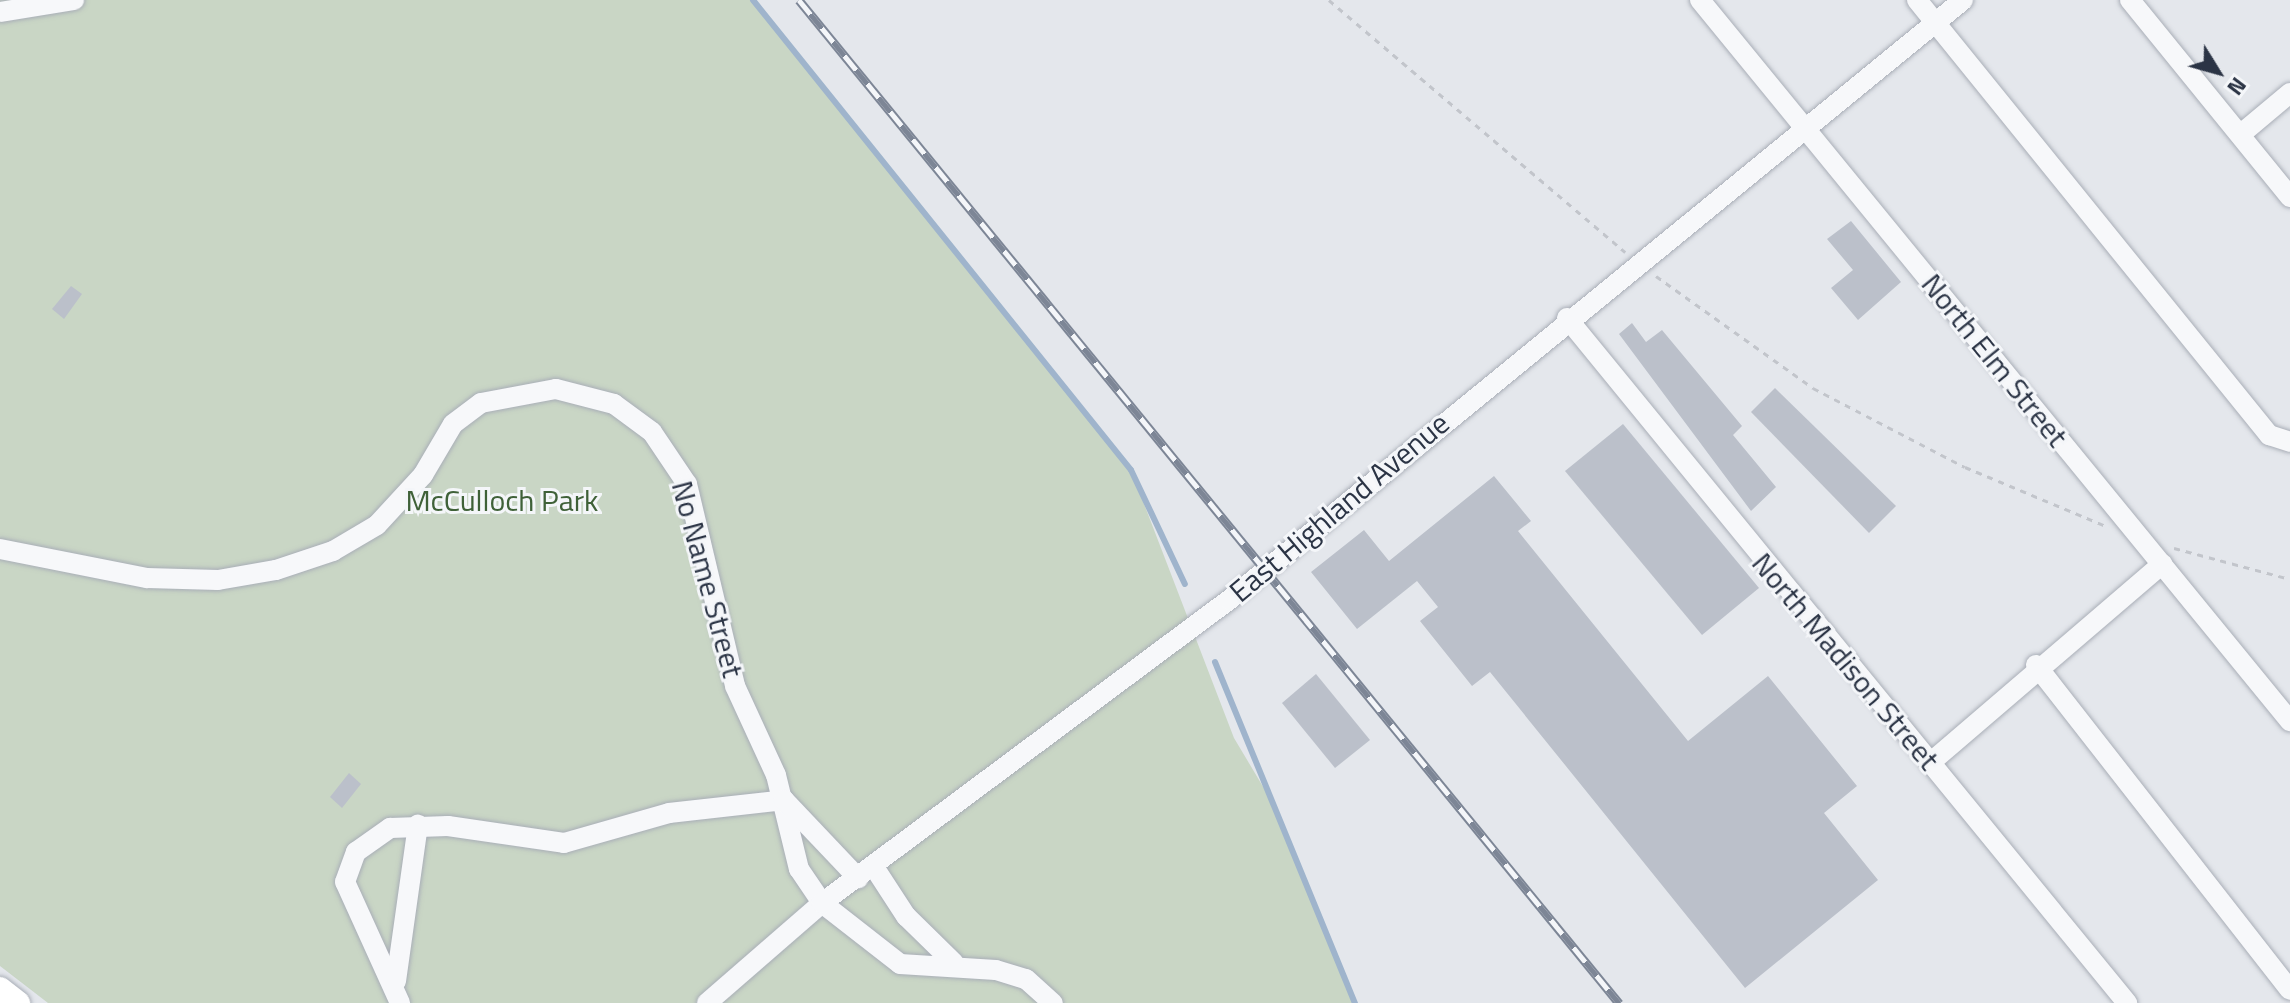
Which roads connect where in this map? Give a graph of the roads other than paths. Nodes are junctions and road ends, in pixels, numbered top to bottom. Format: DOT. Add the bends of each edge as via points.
graph roads {
  1 [pos="74,0"];
  2 [pos="1700,0"];
  3 [pos="1917,0"];
  4 [pos="1963,0"];
  5 [pos="2130,0"];
  6 [pos="0,12"];
  7 [pos="1933,23"];
  8 [pos="2290,93"];
  9 [pos="1804,127"];
  10 [pos="2241,134"];
  11 [pos="2290,197"];
  12 [pos="1567,318"];
  13 [pos="2290,442"];
  14 [pos="0,549"];
  15 [pos="2162,564"];
  16 [pos="2036,665"];
  17 [pos="2290,721"];
  18 [pos="1930,763"];
  19 [pos="784,800"];
  20 [pos="418,825"];
  21 [pos="866,873"];
  22 [pos="822,903"];
  23 [pos="954,963"];
  24 [pos="396,981"];
  25 [pos="0,989"];
  26 [pos="2290,990"];
  27 [pos="18,1003"];
  28 [pos="400,1003"];
  29 [pos="707,1003"];
  30 [pos="1053,1003"];
  31 [pos="2127,1003"];
  1 -- 6 [label="street"];
  2 -- 9 [label="street, North Elm Street"];
  3 -- 7 [label="street"];
  4 -- 7 [label="street, East Highland Avenue"];
  5 -- 10 [label="street"];
  7 -- 9 [label="street, East Highland Avenue"];
  7 -- 13 [label="street" via="2269,435"];
  8 -- 10 [label="street"];
  9 -- 12 [label="street, East Highland Avenue"];
  9 -- 15 [label="street, North Elm Street"];
  10 -- 11 [label="street"];
  12 -- 18 [label="street, North Madison Street"];
  12 -- 21 [label="street, East Highland Avenue" via="1229,600"];
  14 -- 19 [label="street, No Name Street" via="147,578 218,580 276,570 333,551 377,525 423,475 453,424 481,403 534,390 602,399 652,432 687,484 735,686"];
  15 -- 16 [label="street"];
  15 -- 17 [label="street, North Elm Street"];
  16 -- 18 [label="street"];
  16 -- 26 [label="street"];
  18 -- 31 [label="street, North Madison Street"];
  19 -- 20 [label="street" via="689,809 564,843"];
  19 -- 21 [label="street"];
  19 -- 22 [label="street, No Name Street" via="799,869"];
  20 -- 24 [label="street"];
  20 -- 24 [label="street" via="390,828 365,843 345,882 368,940"];
  21 -- 22 [label="street, East Highland Avenue"];
  21 -- 23 [label="street"];
  22 -- 23 [label="street, No Name Street" via="900,964"];
  22 -- 29 [label="street, East Highland Avenue"];
  23 -- 30 [label="street, No Name Street" via="1026,979"];
  24 -- 28 [label="street"];
  25 -- 27 [label="main road"];
}
